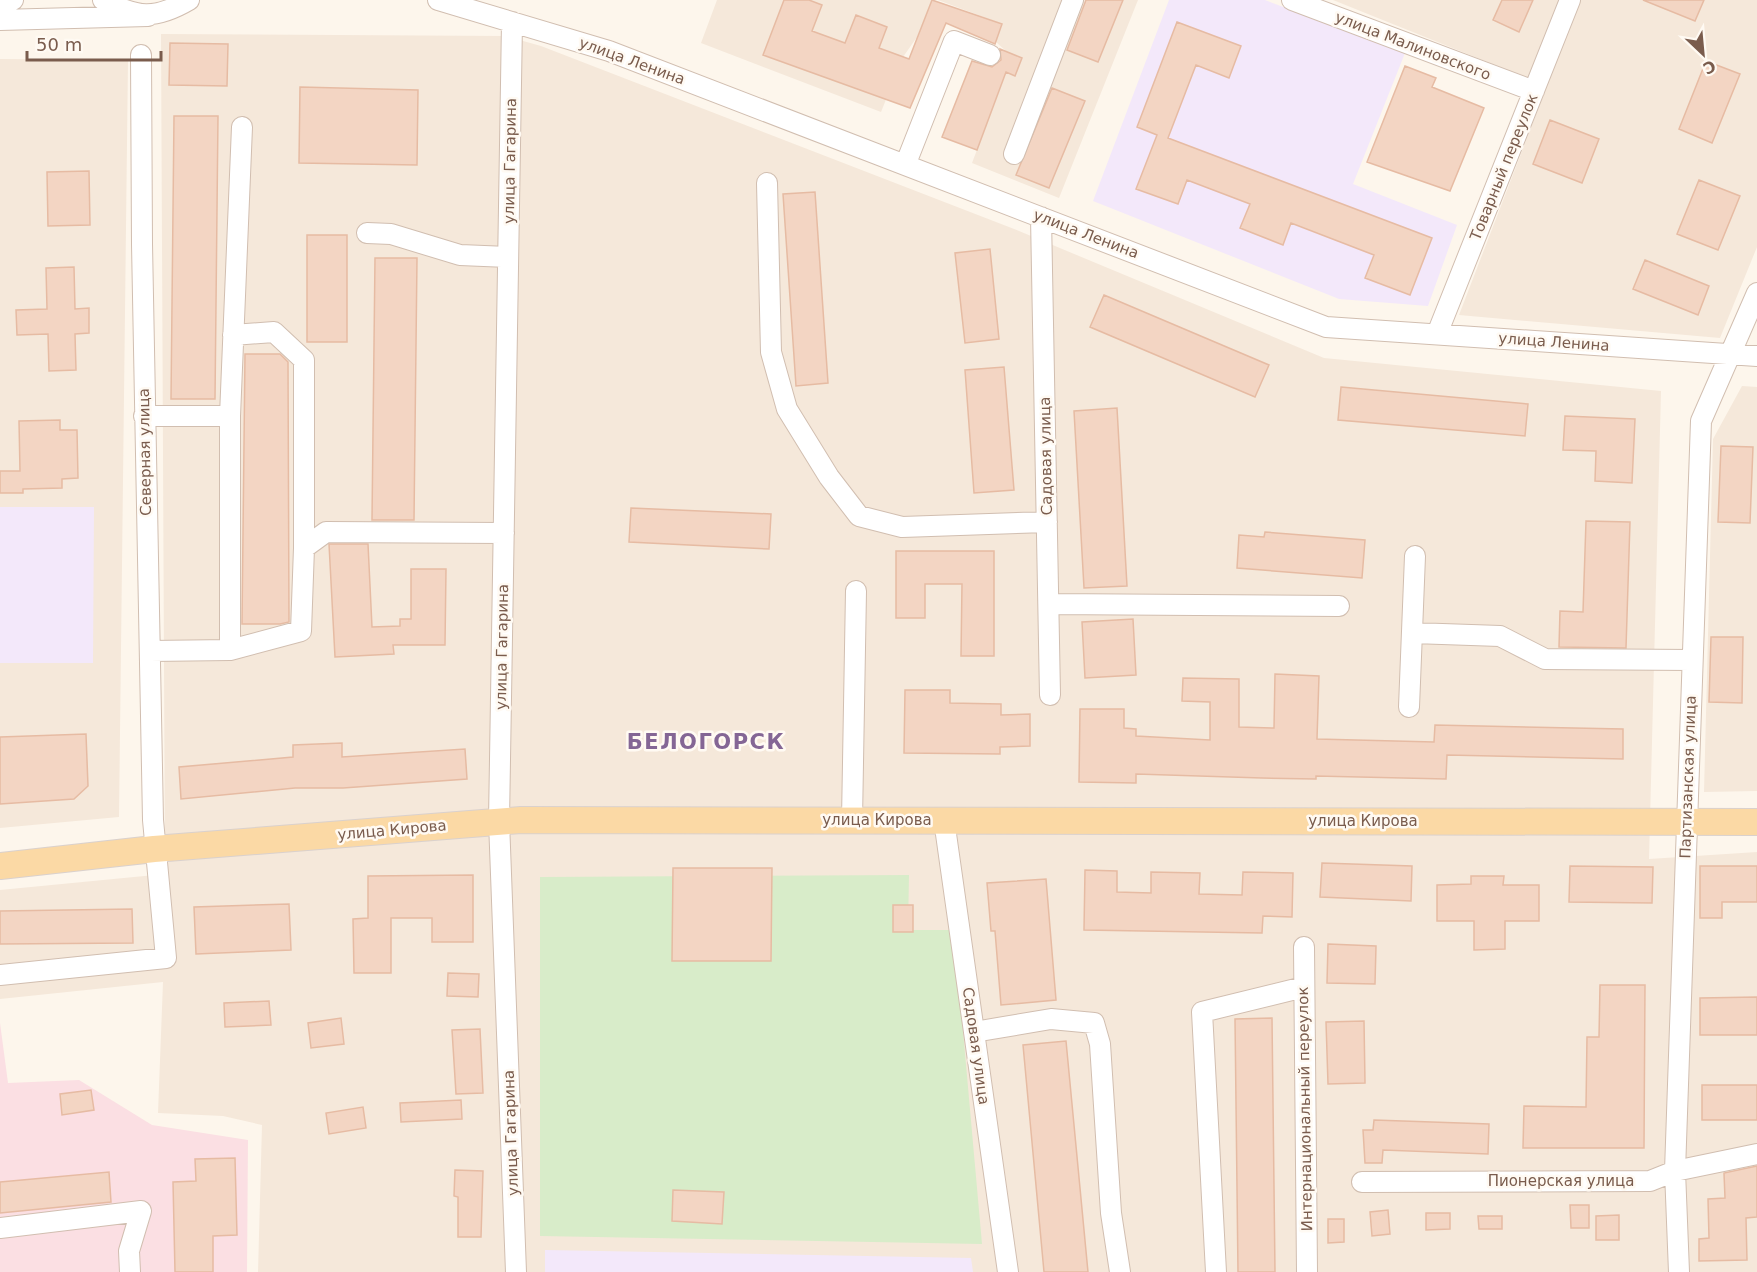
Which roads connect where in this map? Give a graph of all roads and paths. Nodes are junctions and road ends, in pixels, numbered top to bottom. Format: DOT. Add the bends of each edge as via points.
graph roads {
  1 [pos="13,0"];
  2 [pos="103,0"];
  3 [pos="189,0"];
  4 [pos="438,0"];
  5 [pos="458,0"];
  6 [pos="1073,0"];
  7 [pos="1292,0"];
  8 [pos="1570,0"];
  9 [pos="0,5"];
  10 [pos="492,14"];
  11 [pos="148,16"];
  12 [pos="0,20"];
  13 [pos="512,22"];
  14 [pos="141,55"];
  15 [pos="990,55"];
  16 [pos="1534,91"];
  17 [pos="242,127"];
  18 [pos="1014,154"];
  19 [pos="906,164"];
  20 [pos="767,183"];
  21 [pos="1041,217"];
  22 [pos="367,233"];
  23 [pos="508,257"];
  24 [pos="1757,293"];
  25 [pos="1437,334"];
  26 [pos="232,335"];
  27 [pos="1731,355"];
  28 [pos="1757,356"];
  29 [pos="144,416"];
  30 [pos="230,416"];
  31 [pos="1047,522"];
  32 [pos="504,533"];
  33 [pos="304,548"];
  34 [pos="1415,556"];
  35 [pos="856,591"];
  36 [pos="1049,604"];
  37 [pos="1339,606"];
  38 [pos="1413,633"];
  39 [pos="230,650"];
  40 [pos="150,651"];
  41 [pos="1692,660"];
  42 [pos="1050,695"];
  43 [pos="1409,707"];
  44 [pos="852,820"];
  45 [pos="944,820"];
  46 [pos="499,821"];
  47 [pos="1757,822"];
  48 [pos="1686,824"];
  49 [pos="154,849"];
  50 [pos="0,866"];
  51 [pos="1304,947"];
  52 [pos="0,975"];
  53 [pos="1304,987"];
  54 [pos="974,1032"];
  55 [pos="1757,1154"];
  56 [pos="1675,1172"];
  57 [pos="1362,1182"];
  58 [pos="0,1228"];
  59 [pos="130,1272"];
  60 [pos="516,1272"];
  61 [pos="1008,1272"];
  62 [pos="1120,1272"];
  63 [pos="1216,1272"];
  64 [pos="1307,1272"];
  65 [pos="1679,1272"];
  1 -- 9 [label="street"];
  2 -- 11 [label="street"];
  3 -- 11 [label="street"];
  4 -- 10 [label="street, улица Ленина"];
  5 -- 10 [label="street"];
  6 -- 18 [label="street"];
  7 -- 16 [label="street, улица Малиновского"];
  8 -- 16 [label="street, Товарный переулок"];
  10 -- 13 [label="street, улица Ленина"];
  11 -- 12 [label="street"];
  13 -- 19 [label="street, улица Ленина" via="609,51"];
  13 -- 23 [label="street, улица Гагарина"];
  14 -- 29 [label="street, Северная улица"];
  15 -- 19 [label="street" via="954,41"];
  16 -- 25 [label="street, Товарный переулок"];
  17 -- 26 [label="street"];
  19 -- 21 [label="street, улица Ленина"];
  20 -- 31 [label="street" via="771,352 787,409 829,477 859,516 903,527"];
  21 -- 25 [label="street, улица Ленина" via="1326,327"];
  21 -- 31 [label="street, Садовая улица"];
  22 -- 23 [label="street" via="391,234 460,255"];
  23 -- 32 [label="street, улица Гагарина"];
  24 -- 27 [label="street, Партизанская улица"];
  25 -- 27 [label="street, улица Ленина"];
  26 -- 30 [label="street"];
  26 -- 33 [label="street" via="274,332 304,360"];
  27 -- 28 [label="street, улица Ленина"];
  27 -- 41 [label="street, Партизанская улица" via="1701,421"];
  29 -- 30 [label="street"];
  29 -- 40 [label="street, Северная улица"];
  30 -- 39 [label="street"];
  31 -- 36 [label="street, Садовая улица"];
  32 -- 33 [label="street" via="326,532"];
  32 -- 46 [label="street, улица Гагарина"];
  33 -- 39 [label="street" via="301,631"];
  34 -- 38 [label="street"];
  35 -- 44 [label="street"];
  36 -- 37 [label="street"];
  36 -- 42 [label="street, Садовая улица"];
  38 -- 41 [label="street" via="1500,636 1545,659"];
  38 -- 43 [label="street"];
  39 -- 40 [label="street"];
  40 -- 49 [label="street, Северная улица"];
  41 -- 48 [label="street, Партизанская улица"];
  44 -- 45 [label="main road, улица Кирова"];
  44 -- 46 [label="main road, улица Кирова"];
  45 -- 48 [label="main road, улица Кирова"];
  45 -- 54 [label="street, Садовая улица"];
  46 -- 49 [label="main road, улица Кирова"];
  46 -- 60 [label="street, улица Гагарина"];
  47 -- 48 [label="main road, улица Кирова"];
  48 -- 56 [label="street, Партизанская улица"];
  49 -- 50 [label="main road, улица Кирова"];
  49 -- 52 [label="street, Северная улица" via="166,958"];
  51 -- 53 [label="street, Интернациональный переулок"];
  53 -- 63 [label="street" via="1202,1012"];
  53 -- 64 [label="street, Интернациональный переулок"];
  54 -- 61 [label="street, Садовая улица"];
  54 -- 62 [label="street" via="1051,1019 1094,1023 1100,1044 1111,1212"];
  55 -- 56 [label="street, Пионерская улица"];
  56 -- 57 [label="street, Пионерская улица" via="1650,1181"];
  56 -- 65 [label="street, Партизанская улица"];
  58 -- 59 [label="street" via="141,1211 129,1251"];
}
